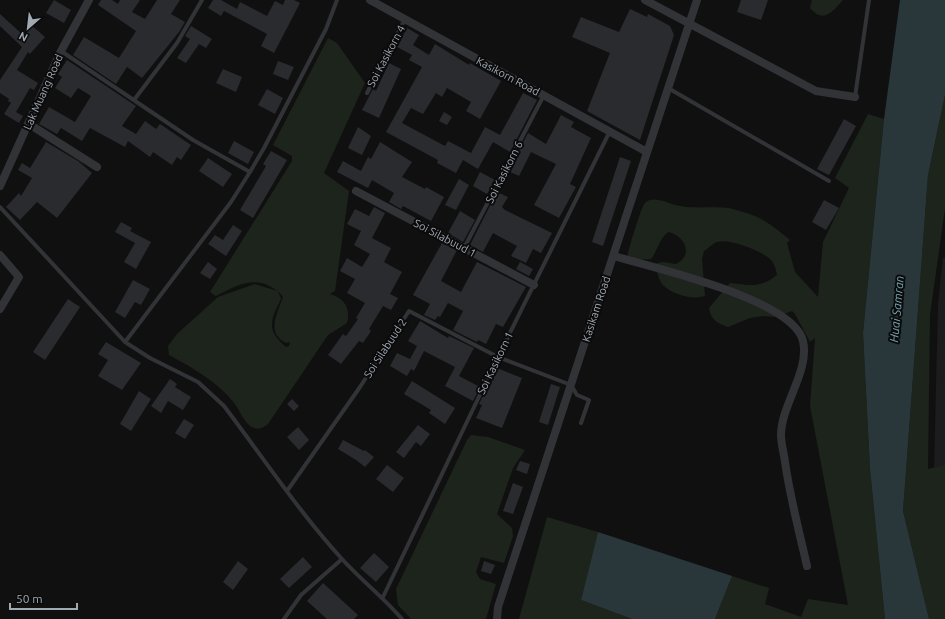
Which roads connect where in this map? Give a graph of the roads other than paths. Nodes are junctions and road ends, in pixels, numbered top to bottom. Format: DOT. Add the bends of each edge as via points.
graph roads {
  1 [pos="89,0"];
  2 [pos="202,0"];
  3 [pos="337,0"];
  4 [pos="370,0"];
  5 [pos="645,0"];
  6 [pos="697,0"];
  7 [pos="869,0"];
  8 [pos="405,19"];
  9 [pos="689,23"];
  10 [pos="62,51"];
  11 [pos="668,88"];
  12 [pos="367,93"];
  13 [pos="544,95"];
  14 [pos="855,98"];
  15 [pos="134,100"];
  16 [pos="28,124"];
  17 [pos="610,131"];
  18 [pos="647,152"];
  19 [pos="97,167"];
  20 [pos="250,172"];
  21 [pos="828,181"];
  22 [pos="0,186"];
  23 [pos="356,191"];
  24 [pos="0,207"];
  25 [pos="464,249"];
  26 [pos="0,255"];
  27 [pos="614,256"];
  28 [pos="534,285"];
  29 [pos="0,309"];
  30 [pos="125,342"];
  31 [pos="498,357"];
  32 [pos="571,385"];
  33 [pos="581,423"];
  34 [pos="287,491"];
  35 [pos="342,559"];
  36 [pos="807,566"];
  37 [pos="383,597"];
  38 [pos="284,619"];
  39 [pos="402,619"];
  40 [pos="497,619"];
  1 -- 10 [label="street, Lak Muang Road"];
  2 -- 15 [label="lane" via="177,43"];
  3 -- 20 [label="lane" via="326,29"];
  4 -- 8 [label="street, Kasikorn Road"];
  5 -- 9 [label="street"];
  6 -- 9 [label="street, Kasikam Road"];
  7 -- 14 [label="lane"];
  8 -- 12 [label="lane, Soi Kasikorn 4"];
  8 -- 13 [label="street, Kasikorn Road"];
  9 -- 11 [label="street, Kasikam Road"];
  9 -- 14 [label="street" via="816,91"];
  10 -- 15 [label="lane"];
  10 -- 16 [label="street, Lak Muang Road"];
  11 -- 18 [label="street, Kasikam Road"];
  11 -- 21 [label="lane"];
  13 -- 17 [label="street, Kasikorn Road"];
  13 -- 25 [label="lane, Soi Kasikorn 6"];
  15 -- 20 [label="lane" via="193,140"];
  16 -- 19 [label="street"];
  16 -- 22 [label="street, Lak Muang Road"];
  17 -- 18 [label="street, Kasikorn Road"];
  17 -- 28 [label="lane, Soi Kasikorn 1"];
  18 -- 27 [label="street, Kasikam Road"];
  20 -- 30 [label="lane" via="231,202"];
  23 -- 25 [label="street, Soi Silabuud 1"];
  24 -- 30 [label="lane"];
  25 -- 28 [label="street, Soi Silabuud 1"];
  26 -- 29 [label="street" via="19,277"];
  27 -- 32 [label="street, Kasikam Road"];
  27 -- 36 [label="street" via="745,296 788,320 798,330 803,341 803,361 787,406 781,434 789,489"];
  28 -- 31 [label="lane, Soi Kasikorn 1"];
  30 -- 34 [label="lane" via="150,358 198,382 213,394"];
  31 -- 32 [label="lane, Soi Silabuud 2"];
  31 -- 34 [label="lane, Soi Silabuud 2" via="409,311 360,387"];
  31 -- 37 [label="lane, Soi Kasikorn 1"];
  32 -- 33 [label="lane" via="577,395 589,400"];
  32 -- 40 [label="street, Kasikam Road" via="498,607"];
  34 -- 35 [label="lane"];
  35 -- 37 [label="lane"];
  35 -- 38 [label="lane" via="301,595"];
  37 -- 39 [label="lane"];
}
